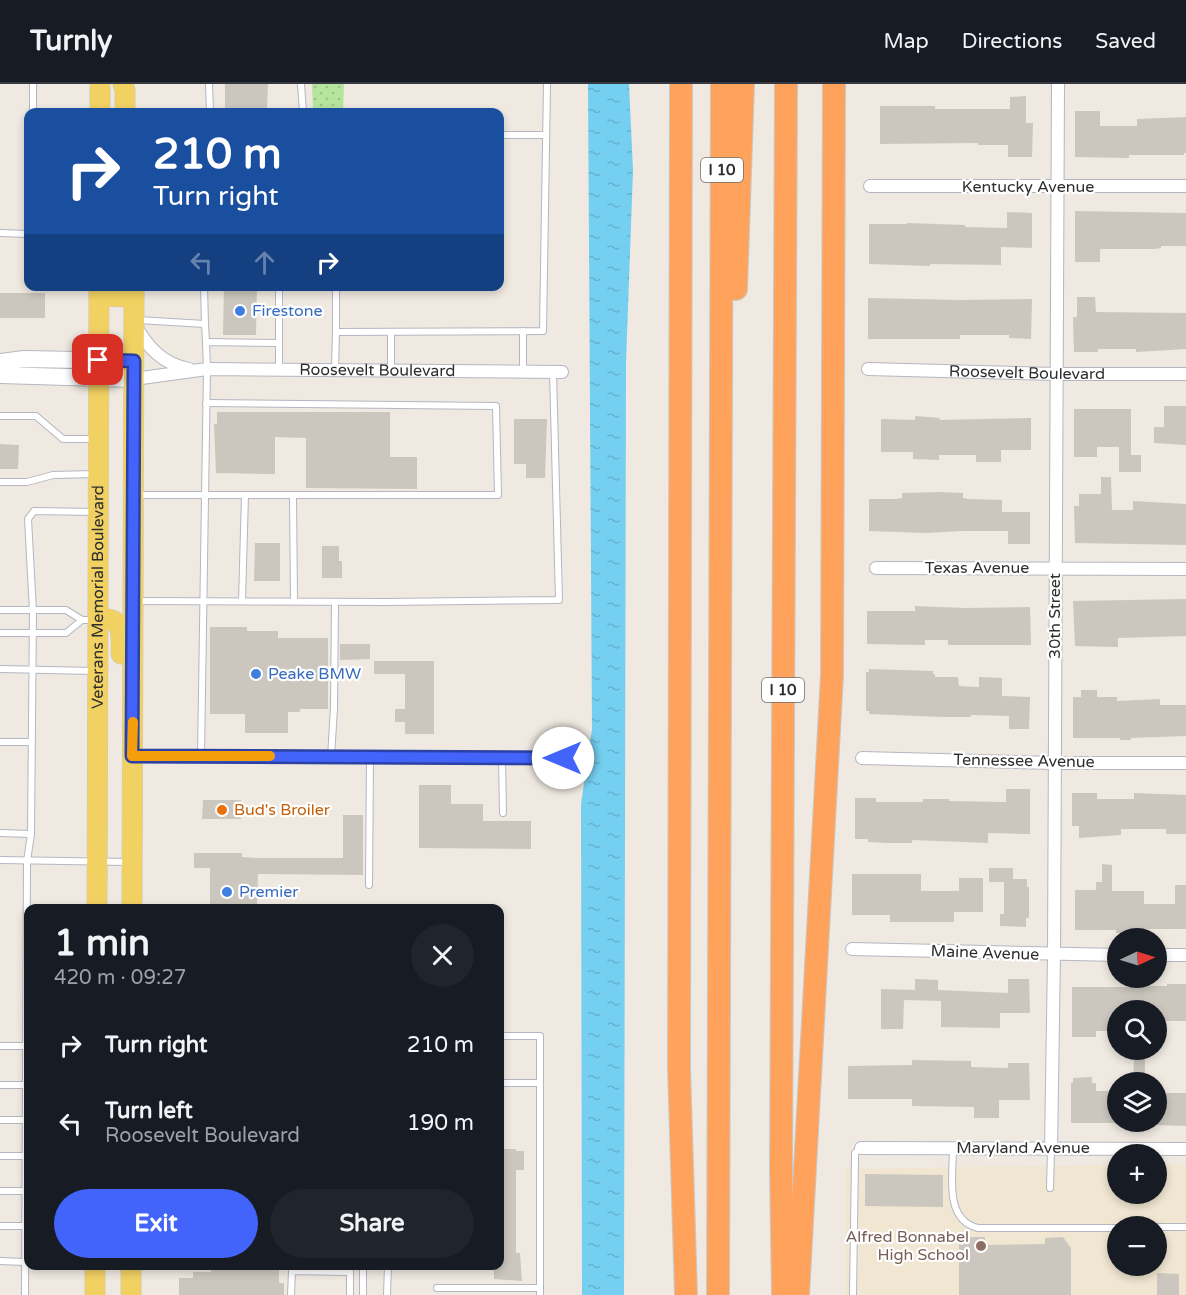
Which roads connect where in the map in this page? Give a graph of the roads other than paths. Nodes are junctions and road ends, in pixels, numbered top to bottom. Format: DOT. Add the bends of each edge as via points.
graph roads {
  1 [pos="33,84"];
  2 [pos="100,84"];
  3 [pos="123,84"];
  4 [pos="135,84"];
  5 [pos="209,84"];
  6 [pos="301,84"];
  7 [pos="547,84"];
  8 [pos="681,84"];
  9 [pos="722,84"];
  10 [pos="743,84"];
  11 [pos="786,84"];
  12 [pos="834,84"];
  13 [pos="1058,84"];
  14 [pos="33,108"];
  15 [pos="100,108"];
  16 [pos="125,108"];
  17 [pos="135,108"];
  18 [pos="210,108"];
  19 [pos="303,108"];
  20 [pos="504,135"];
  21 [pos="546,135"];
  22 [pos="870,186"];
  23 [pos="1186,186"];
  24 [pos="1058,187"];
  25 [pos="0,233"];
  26 [pos="24,234"];
  27 [pos="99,291"];
  28 [pos="204,291"];
  29 [pos="279,291"];
  30 [pos="336,291"];
  31 [pos="134,292"];
  32 [pos="134,322"];
  33 [pos="205,324"];
  34 [pos="523,331"];
  35 [pos="336,332"];
  36 [pos="391,332"];
  37 [pos="206,342"];
  38 [pos="279,343"];
  39 [pos="0,362"];
  40 [pos="98,369"];
  41 [pos="207,369"];
  42 [pos="868,369"];
  43 [pos="134,370"];
  44 [pos="193,370"];
  45 [pos="279,370"];
  46 [pos="335,370"];
  47 [pos="391,371"];
  48 [pos="523,372"];
  49 [pos="557,372"];
  50 [pos="1056,374"];
  51 [pos="1186,374"];
  52 [pos="0,375"];
  53 [pos="206,403"];
  54 [pos="0,416"];
  55 [pos="98,439"];
  56 [pos="98,473"];
  57 [pos="0,482"];
  58 [pos="134,495"];
  59 [pos="204,495"];
  60 [pos="245,495"];
  61 [pos="293,495"];
  62 [pos="98,512"];
  63 [pos="876,568"];
  64 [pos="1055,568"];
  65 [pos="1186,569"];
  66 [pos="133,600"];
  67 [pos="203,601"];
  68 [pos="242,601"];
  69 [pos="294,601"];
  70 [pos="334,602"];
  71 [pos="0,610"];
  72 [pos="33,611"];
  73 [pos="90,620"];
  74 [pos="0,633"];
  75 [pos="33,633"];
  76 [pos="0,669"];
  77 [pos="32,670"];
  78 [pos="98,671"];
  79 [pos="722,738"];
  80 [pos="0,742"];
  81 [pos="30,742"];
  82 [pos="132,756"];
  83 [pos="201,756"];
  84 [pos="331,757"];
  85 [pos="370,757"];
  86 [pos="502,757"];
  87 [pos="563,758"];
  88 [pos="862,758"];
  89 [pos="1054,763"];
  90 [pos="1186,763"];
  91 [pos="132,782"];
  92 [pos="503,813"];
  93 [pos="0,833"];
  94 [pos="31,834"];
  95 [pos="0,860"];
  96 [pos="27,861"];
  97 [pos="97,861"];
  98 [pos="132,862"];
  99 [pos="369,885"];
  100 [pos="27,904"];
  101 [pos="97,904"];
  102 [pos="132,904"];
  103 [pos="852,949"];
  104 [pos="1054,955"];
  105 [pos="1107,955"];
  106 [pos="1167,955"];
  107 [pos="1186,955"];
  108 [pos="504,1036"];
  109 [pos="0,1046"];
  110 [pos="24,1046"];
  111 [pos="504,1083"];
  112 [pos="539,1083"];
  113 [pos="0,1085"];
  114 [pos="24,1086"];
  115 [pos="0,1120"];
  116 [pos="24,1120"];
  117 [pos="861,1148"];
  118 [pos="953,1148"];
  119 [pos="1051,1149"];
  120 [pos="1186,1149"];
  121 [pos="0,1156"];
  122 [pos="24,1156"];
  123 [pos="1050,1188"];
  124 [pos="0,1191"];
  125 [pos="24,1191"];
  126 [pos="0,1226"];
  127 [pos="24,1227"];
  128 [pos="1107,1227"];
  129 [pos="1167,1227"];
  130 [pos="1186,1227"];
  131 [pos="0,1261"];
  132 [pos="24,1262"];
  133 [pos="25,1270"];
  134 [pos="95,1270"];
  135 [pos="131,1270"];
  136 [pos="363,1270"];
  137 [pos="388,1270"];
  138 [pos="437,1288"];
  139 [pos="540,1291"];
  140 [pos="25,1295"];
  141 [pos="94,1295"];
  142 [pos="131,1295"];
  143 [pos="291,1295"];
  144 [pos="350,1295"];
  145 [pos="363,1295"];
  146 [pos="387,1295"];
  147 [pos="686,1295"];
  148 [pos="718,1295"];
  149 [pos="783,1295"];
  150 [pos="798,1295"];
  151 [pos="853,1295"];
  1 -- 14 [label="lane"];
  2 -- 15 [label="main road"];
  3 -- 16 [label="main road"];
  4 -- 17 [label="main road"];
  5 -- 18 [label="lane"];
  6 -- 19 [label="lane"];
  7 -- 21 [label="lane"];
  8 -- 147 [label="highway" via="679,1068"];
  9 -- 79 [label="highway, I 10"];
  10 -- 79 [label="highway"];
  11 -- 149 [label="highway, I 10"];
  12 -- 150 [label="highway" via="832,675"];
  13 -- 24 [label="street, 30th Street"];
  20 -- 21 [label="lane"];
  21 -- 34 [label="lane" via="543,331"];
  22 -- 24 [label="street, Kentucky Avenue"];
  23 -- 24 [label="street, Kentucky Avenue"];
  24 -- 50 [label="street, 30th Street"];
  25 -- 26 [label="lane"];
  27 -- 31 [label="main road"];
  27 -- 40 [label="main road, Veterans Memorial Boulevard"];
  28 -- 33 [label="lane"];
  29 -- 38 [label="lane"];
  30 -- 35 [label="lane"];
  31 -- 32 [label="main road"];
  32 -- 33 [label="lane"];
  32 -- 43 [label="main road"];
  32 -- 44 [label="street, Roosevelt Boulevard" via="154,352 178,367"];
  33 -- 37 [label="lane"];
  34 -- 36 [label="lane"];
  34 -- 48 [label="lane"];
  35 -- 36 [label="lane"];
  35 -- 46 [label="lane"];
  36 -- 47 [label="lane"];
  37 -- 38 [label="lane"];
  37 -- 41 [label="lane"];
  38 -- 45 [label="lane"];
  39 -- 40 [label="street, Roosevelt Boulevard" via="24,359"];
  40 -- 43 [label="street, Roosevelt Boulevard"];
  40 -- 52 [label="street, Roosevelt Boulevard"];
  40 -- 55 [label="main road, Veterans Memorial Boulevard"];
  41 -- 44 [label="street, Roosevelt Boulevard"];
  41 -- 45 [label="street, Roosevelt Boulevard"];
  41 -- 53 [label="lane"];
  42 -- 50 [label="street, Roosevelt Boulevard"];
  43 -- 44 [label="street, Roosevelt Boulevard" via="163,376"];
  43 -- 58 [label="main road"];
  45 -- 46 [label="street, Roosevelt Boulevard"];
  46 -- 47 [label="street, Roosevelt Boulevard"];
  47 -- 48 [label="street, Roosevelt Boulevard"];
  48 -- 49 [label="street, Roosevelt Boulevard"];
  49 -- 70 [label="lane" via="559,600"];
  50 -- 51 [label="street, Roosevelt Boulevard"];
  50 -- 64 [label="street, 30th Street"];
  53 -- 59 [label="lane"];
  53 -- 61 [label="lane" via="496,406 498,495"];
  54 -- 55 [label="lane" via="36,416 63,439"];
  55 -- 56 [label="main road, Veterans Memorial Boulevard"];
  56 -- 57 [label="lane"];
  56 -- 62 [label="main road, Veterans Memorial Boulevard"];
  58 -- 59 [label="lane"];
  58 -- 66 [label="main road"];
  59 -- 60 [label="lane"];
  59 -- 67 [label="lane"];
  60 -- 61 [label="lane"];
  60 -- 68 [label="lane"];
  61 -- 69 [label="lane"];
  62 -- 72 [label="lane" via="34,511 28,519"];
  62 -- 73 [label="main road, Veterans Memorial Boulevard"];
  63 -- 64 [label="street, Texas Avenue"];
  64 -- 65 [label="street, Texas Avenue"];
  64 -- 89 [label="street, 30th Street"];
  66 -- 67 [label="lane"];
  66 -- 82 [label="main road"];
  67 -- 68 [label="lane"];
  67 -- 83 [label="lane"];
  68 -- 69 [label="lane"];
  69 -- 70 [label="lane"];
  70 -- 84 [label="lane"];
  71 -- 72 [label="lane"];
  72 -- 73 [label="lane" via="66,610"];
  72 -- 75 [label="lane"];
  73 -- 75 [label="lane" via="66,633"];
  73 -- 78 [label="main road, Veterans Memorial Boulevard"];
  73 -- 91 [label="main road" via="112,620 121,631 120,760"];
  74 -- 75 [label="lane"];
  75 -- 77 [label="lane"];
  76 -- 77 [label="lane"];
  77 -- 78 [label="lane"];
  77 -- 81 [label="lane"];
  78 -- 97 [label="main road, Veterans Memorial Boulevard"];
  79 -- 148 [label="highway, I 10"];
  80 -- 81 [label="lane"];
  81 -- 94 [label="lane"];
  82 -- 83 [label="street"];
  82 -- 91 [label="main road"];
  83 -- 84 [label="street"];
  84 -- 85 [label="street"];
  85 -- 86 [label="street"];
  85 -- 99 [label="lane"];
  86 -- 87 [label="street"];
  86 -- 92 [label="lane"];
  88 -- 89 [label="street, Tennessee Avenue"];
  89 -- 90 [label="street, Tennessee Avenue"];
  89 -- 104 [label="street, 30th Street"];
  91 -- 98 [label="main road"];
  93 -- 94 [label="lane"];
  94 -- 96 [label="lane"];
  95 -- 96 [label="lane"];
  96 -- 97 [label="lane"];
  96 -- 100 [label="lane"];
  97 -- 98 [label="lane"];
  97 -- 101 [label="main road, Veterans Memorial Boulevard"];
  98 -- 102 [label="main road"];
  103 -- 104 [label="street, Maine Avenue"];
  104 -- 105 [label="street, Maine Avenue"];
  104 -- 119 [label="street, 30th Street"];
  106 -- 107 [label="street"];
  108 -- 112 [label="lane" via="540,1036"];
  109 -- 110 [label="lane"];
  111 -- 112 [label="lane"];
  112 -- 139 [label="lane"];
  113 -- 114 [label="lane"];
  115 -- 116 [label="lane"];
  117 -- 118 [label="street, Maryland Avenue"];
  117 -- 151 [label="lane" via="855,1153"];
  118 -- 119 [label="street, Maryland Avenue"];
  118 -- 128 [label="lane" via="952,1197 967,1225"];
  119 -- 120 [label="street, Maryland Avenue"];
  119 -- 123 [label="lane"];
  121 -- 122 [label="lane"];
  124 -- 125 [label="lane"];
  126 -- 127 [label="lane"];
  129 -- 130 [label="lane"];
  131 -- 132 [label="lane"];
  133 -- 140 [label="lane"];
  134 -- 141 [label="main road"];
  135 -- 142 [label="main road"];
  136 -- 145 [label="lane"];
  137 -- 146 [label="lane"];
  138 -- 139 [label="lane"];
  143 -- 144 [label="lane" via="292,1271 350,1272"];
}
